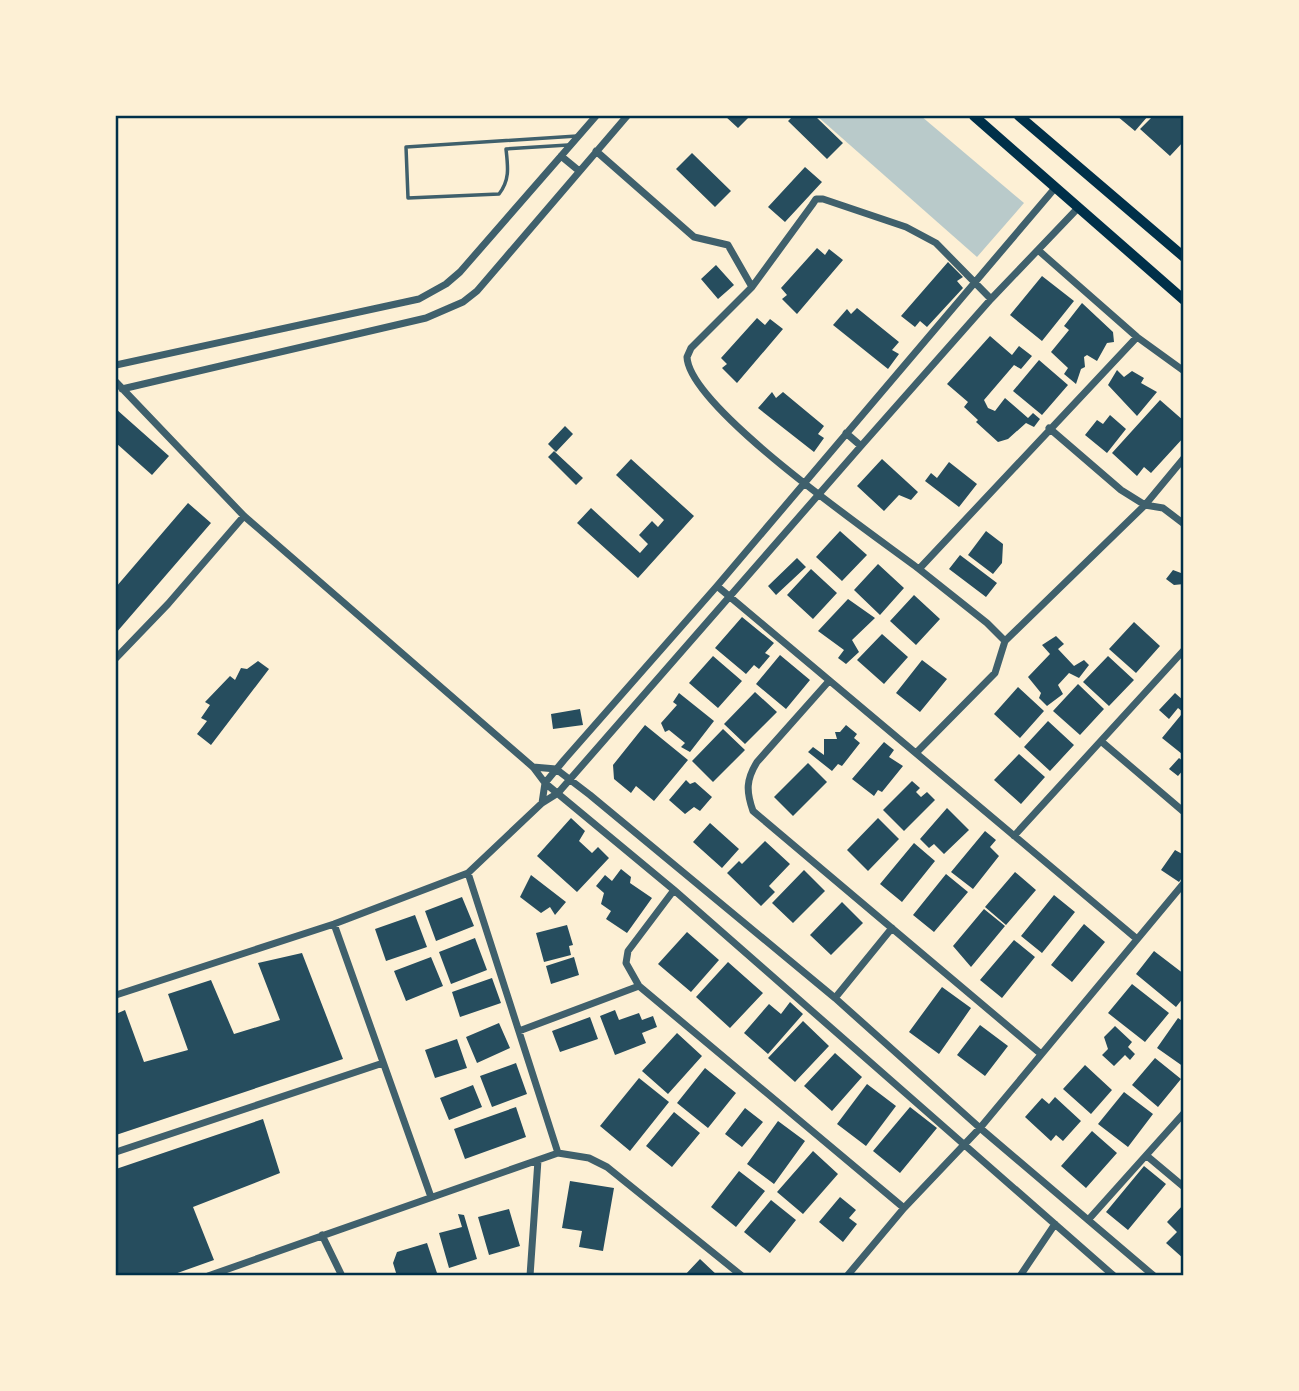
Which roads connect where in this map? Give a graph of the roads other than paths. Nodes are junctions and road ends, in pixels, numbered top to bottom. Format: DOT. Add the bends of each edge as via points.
graph roads {
  1 [pos="596,116"];
  2 [pos="627,116"];
  3 [pos="974,116"];
  4 [pos="1019,116"];
  5 [pos="579,135"];
  6 [pos="570,145"];
  7 [pos="596,151"];
  8 [pos="561,156"];
  9 [pos="578,170"];
  10 [pos="1055,188"];
  11 [pos="1078,208"];
  12 [pos="1038,250"];
  13 [pos="1184,257"];
  14 [pos="975,283"];
  15 [pos="752,287"];
  16 [pos="991,299"];
  17 [pos="1184,300"];
  18 [pos="1137,337"];
  19 [pos="116,365"];
  20 [pos="1184,371"];
  21 [pos="116,382"];
  22 [pos="122,388"];
  23 [pos="1049,428"];
  24 [pos="846,433"];
  25 [pos="861,446"];
  26 [pos="1184,458"];
  27 [pos="805,482"];
  28 [pos="818,495"];
  29 [pos="1145,505"];
  30 [pos="244,516"];
  31 [pos="1184,524"];
  32 [pos="919,569"];
  33 [pos="717,586"];
  34 [pos="729,597"];
  35 [pos="1005,641"];
  36 [pos="1184,650"];
  37 [pos="116,658"];
  38 [pos="830,681"];
  39 [pos="1102,742"];
  40 [pos="916,753"];
  41 [pos="533,767"];
  42 [pos="556,769"];
  43 [pos="569,778"];
  44 [pos="545,783"];
  45 [pos="558,793"];
  46 [pos="542,803"];
  47 [pos="1184,813"];
  48 [pos="1014,836"];
  49 [pos="468,873"];
  50 [pos="1184,883"];
  51 [pos="674,890"];
  52 [pos="334,924"];
  53 [pos="892,928"];
  54 [pos="1137,939"];
  55 [pos="639,986"];
  56 [pos="116,995"];
  57 [pos="835,998"];
  58 [pos="519,1031"];
  59 [pos="1041,1054"];
  60 [pos="383,1063"];
  61 [pos="1184,1113"];
  62 [pos="980,1128"];
  63 [pos="964,1144"];
  64 [pos="116,1152"];
  65 [pos="558,1153"];
  66 [pos="1147,1156"];
  67 [pos="538,1160"];
  68 [pos="1184,1186"];
  69 [pos="430,1197"];
  70 [pos="904,1208"];
  71 [pos="1088,1219"];
  72 [pos="1055,1224"];
  73 [pos="322,1235"];
  74 [pos="208,1276"];
  75 [pos="341,1276"];
  76 [pos="530,1276"];
  77 [pos="742,1276"];
  78 [pos="847,1276"];
  79 [pos="1020,1276"];
  80 [pos="1114,1276"];
  81 [pos="1154,1276"];
  1 -- 5 [label="street"];
  2 -- 7 [label="street"];
  3 -- 10 [label="highway"];
  4 -- 13 [label="highway"];
  5 -- 6 [label="street"];
  5 -- 6 [label="lane" via="406,147 408,198 499,194 509,169 506,149"];
  6 -- 8 [label="street"];
  7 -- 9 [label="street"];
  7 -- 15 [label="street" via="694,237 729,245"];
  8 -- 9 [label="street"];
  8 -- 19 [label="street" via="460,272 419,299"];
  9 -- 22 [label="street" via="477,290 440,314"];
  10 -- 11 [label="highway"];
  10 -- 14 [label="street"];
  11 -- 12 [label="street"];
  11 -- 17 [label="highway"];
  12 -- 16 [label="street"];
  12 -- 18 [label="street"];
  14 -- 15 [label="street" via="936,243 906,227 823,199 816,200"];
  14 -- 16 [label="street"];
  14 -- 24 [label="street"];
  15 -- 27 [label="street" via="691,348 687,362 709,399"];
  16 -- 25 [label="street"];
  18 -- 20 [label="street"];
  18 -- 23 [label="street"];
  21 -- 22 [label="street"];
  22 -- 30 [label="street"];
  23 -- 29 [label="street"];
  23 -- 32 [label="street"];
  24 -- 25 [label="street"];
  24 -- 27 [label="street"];
  25 -- 28 [label="street"];
  26 -- 29 [label="street"];
  27 -- 28 [label="street"];
  27 -- 33 [label="street"];
  28 -- 32 [label="street"];
  28 -- 34 [label="street"];
  29 -- 31 [label="street" via="1163,508"];
  29 -- 35 [label="street"];
  30 -- 37 [label="street"];
  30 -- 41 [label="street"];
  32 -- 35 [label="street"];
  33 -- 34 [label="street"];
  33 -- 42 [label="street"];
  34 -- 38 [label="street"];
  34 -- 43 [label="street"];
  35 -- 40 [label="street" via="995,673"];
  36 -- 39 [label="street"];
  38 -- 40 [label="street"];
  38 -- 53 [label="street" via="757,762 746,793 752,811"];
  39 -- 47 [label="street"];
  39 -- 48 [label="street"];
  40 -- 48 [label="street"];
  41 -- 42 [label="street"];
  41 -- 44 [label="street"];
  42 -- 43 [label="street"];
  42 -- 44 [label="street"];
  43 -- 45 [label="street"];
  43 -- 57 [label="street"];
  44 -- 45 [label="street"];
  44 -- 46 [label="street"];
  45 -- 46 [label="street"];
  45 -- 51 [label="street"];
  46 -- 49 [label="street"];
  48 -- 54 [label="street"];
  49 -- 52 [label="street"];
  49 -- 58 [label="street"];
  50 -- 54 [label="street"];
  51 -- 55 [label="street" via="628,951 626,962"];
  51 -- 63 [label="street"];
  52 -- 56 [label="street"];
  52 -- 60 [label="street"];
  53 -- 57 [label="street"];
  53 -- 59 [label="street"];
  54 -- 59 [label="street"];
  55 -- 58 [label="street"];
  55 -- 70 [label="street"];
  57 -- 62 [label="street"];
  58 -- 65 [label="street"];
  59 -- 62 [label="street"];
  60 -- 64 [label="street"];
  60 -- 69 [label="street"];
  61 -- 66 [label="street"];
  62 -- 63 [label="street"];
  62 -- 71 [label="street"];
  63 -- 70 [label="street"];
  63 -- 72 [label="street"];
  65 -- 67 [label="street"];
  65 -- 77 [label="street" via="589,1158 607,1167"];
  66 -- 68 [label="street"];
  66 -- 71 [label="street"];
  67 -- 69 [label="street"];
  67 -- 76 [label="street"];
  69 -- 73 [label="street"];
  70 -- 78 [label="street"];
  71 -- 81 [label="street"];
  72 -- 79 [label="street"];
  72 -- 80 [label="street"];
  73 -- 74 [label="street"];
  73 -- 75 [label="street"];
}
